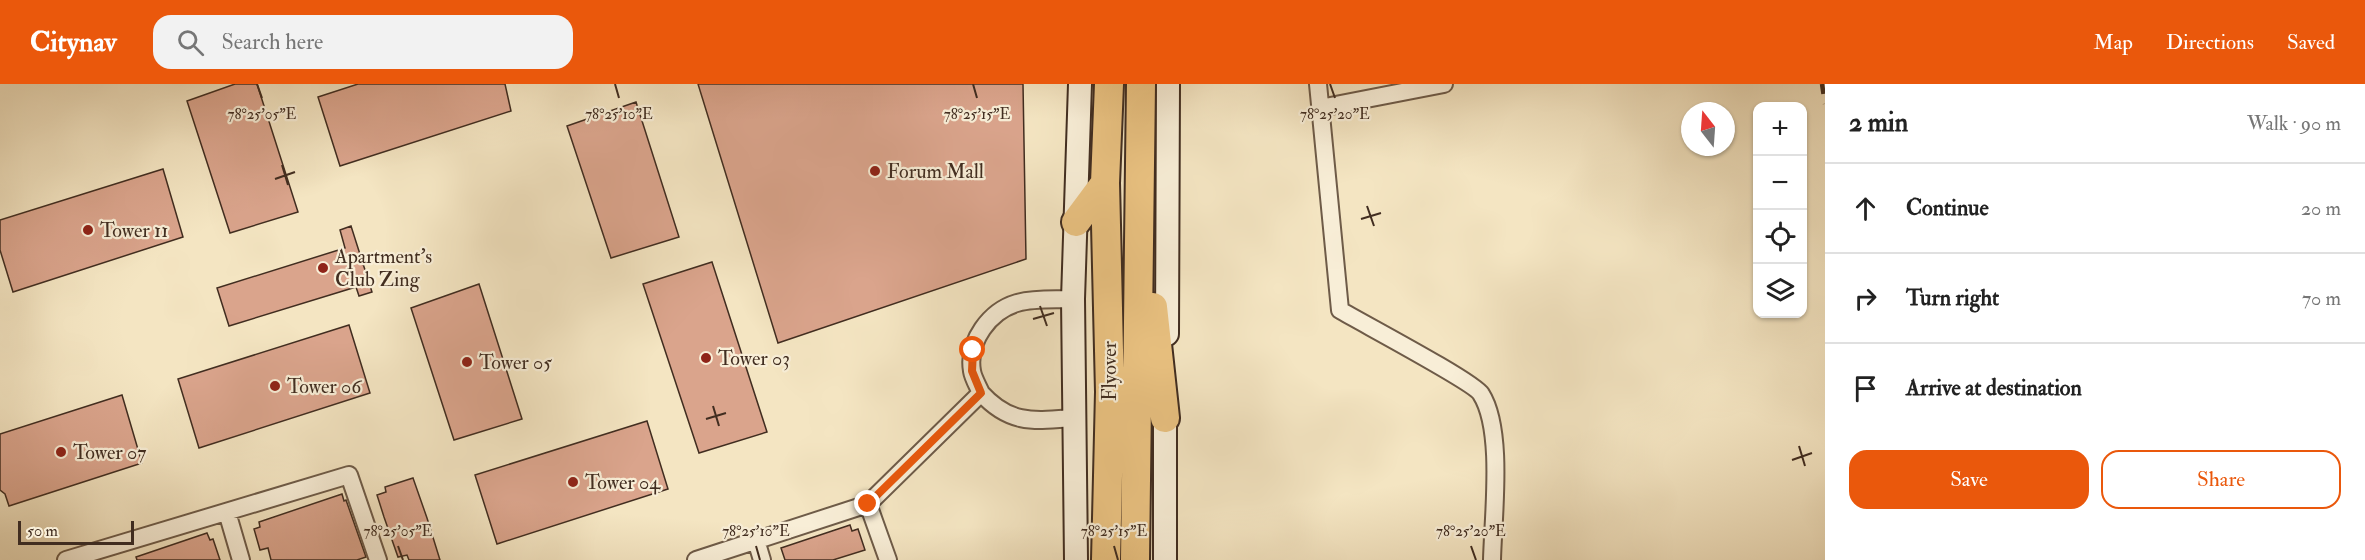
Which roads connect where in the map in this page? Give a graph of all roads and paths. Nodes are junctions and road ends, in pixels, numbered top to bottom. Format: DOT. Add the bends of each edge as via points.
graph roads {
  1 [pos="1080,84"];
  2 [pos="1109,84"];
  3 [pos="1141,84"];
  4 [pos="1168,84"];
  5 [pos="1318,84"];
  6 [pos="1444,84"];
  7 [pos="1320,108"];
  8 [pos="1105,183"];
  9 [pos="1076,222"];
  10 [pos="1139,235"];
  11 [pos="1073,299"];
  12 [pos="981,393"];
  13 [pos="1074,418"];
  14 [pos="1165,418"];
  15 [pos="868,504"];
  16 [pos="227,512"];
  17 [pos="756,540"];
  18 [pos="91,556"];
  19 [pos="66,560"];
  20 [pos="241,560"];
  21 [pos="378,560"];
  22 [pos="696,560"];
  23 [pos="762,560"];
  24 [pos="888,560"];
  25 [pos="1076,560"];
  26 [pos="1106,560"];
  27 [pos="1135,560"];
  28 [pos="1165,560"];
  29 [pos="1492,560"];
  1 -- 9 [label="street"];
  2 -- 8 [label="highway, Flyover"];
  3 -- 10 [label="highway, Flyover"];
  4 -- 14 [label="street"];
  5 -- 7 [label="street"];
  6 -- 7 [label="street"];
  7 -- 29 [label="street" via="1340,310 1480,391 1492,416 1494,440"];
  8 -- 9 [label="highway"];
  8 -- 26 [label="highway, Flyover"];
  9 -- 11 [label="street"];
  10 -- 14 [label="highway" via="1148,257"];
  10 -- 27 [label="highway, Flyover"];
  11 -- 12 [label="street" via="1015,303 993,315 973,350 972,371"];
  11 -- 13 [label="street"];
  12 -- 13 [label="street" via="999,410 1021,420"];
  12 -- 15 [label="street"];
  13 -- 25 [label="street"];
  14 -- 28 [label="street"];
  15 -- 17 [label="street"];
  15 -- 24 [label="street"];
  16 -- 18 [label="street"];
  16 -- 20 [label="street"];
  16 -- 21 [label="street" via="349,475"];
  17 -- 22 [label="street"];
  17 -- 23 [label="street"];
  18 -- 19 [label="street"];
}
